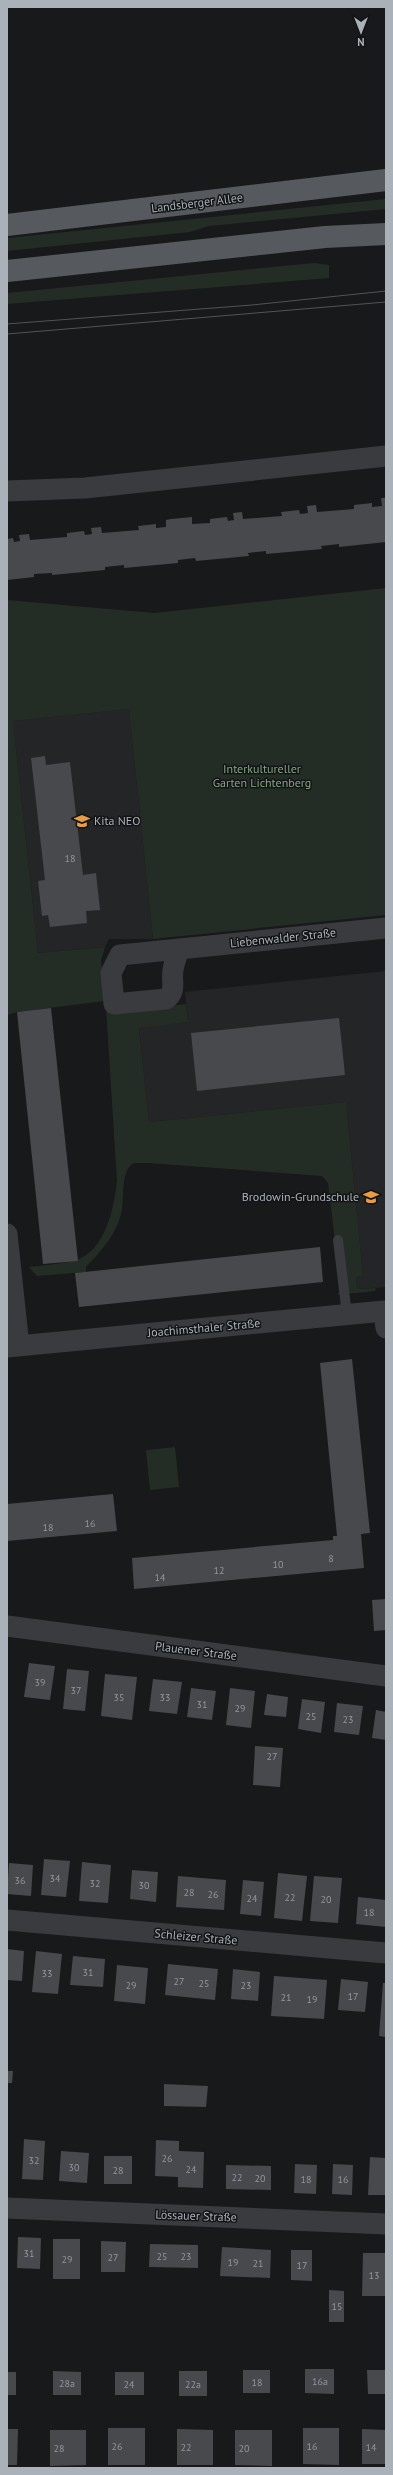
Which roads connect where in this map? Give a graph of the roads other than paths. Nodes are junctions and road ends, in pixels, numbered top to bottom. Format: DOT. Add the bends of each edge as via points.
graph roads {
  1 [pos="386,180"];
  2 [pos="7,225"];
  3 [pos="386,234"];
  4 [pos="7,271"];
  5 [pos="386,456"];
  6 [pos="7,491"];
  7 [pos="386,928"];
  8 [pos="179,949"];
  9 [pos="7,1234"];
  10 [pos="338,1240"];
  11 [pos="347,1315"];
  12 [pos="385,1320"];
  13 [pos="13,1346"];
  14 [pos="7,1626"];
  15 [pos="386,1676"];
  16 [pos="7,1920"];
  17 [pos="386,1953"];
  18 [pos="7,2208"];
  19 [pos="386,2224"];
  1 -- 2 [label="main road, Landsberger Allee"];
  3 -- 4 [label="main road" via="325,237"];
  5 -- 6 [label="street" via="85,488"];
  7 -- 8 [label="street, Liebenwalder Straße"];
  9 -- 13 [label="street"];
  10 -- 11 [label="lane"];
  11 -- 12 [label="street, Joachimsthaler Straße"];
  11 -- 13 [label="street, Joachimsthaler Straße"];
  14 -- 15 [label="street, Plauener Straße"];
  16 -- 17 [label="street, Schleizer Straße"];
  18 -- 19 [label="street, Lössauer Straße"];
}
